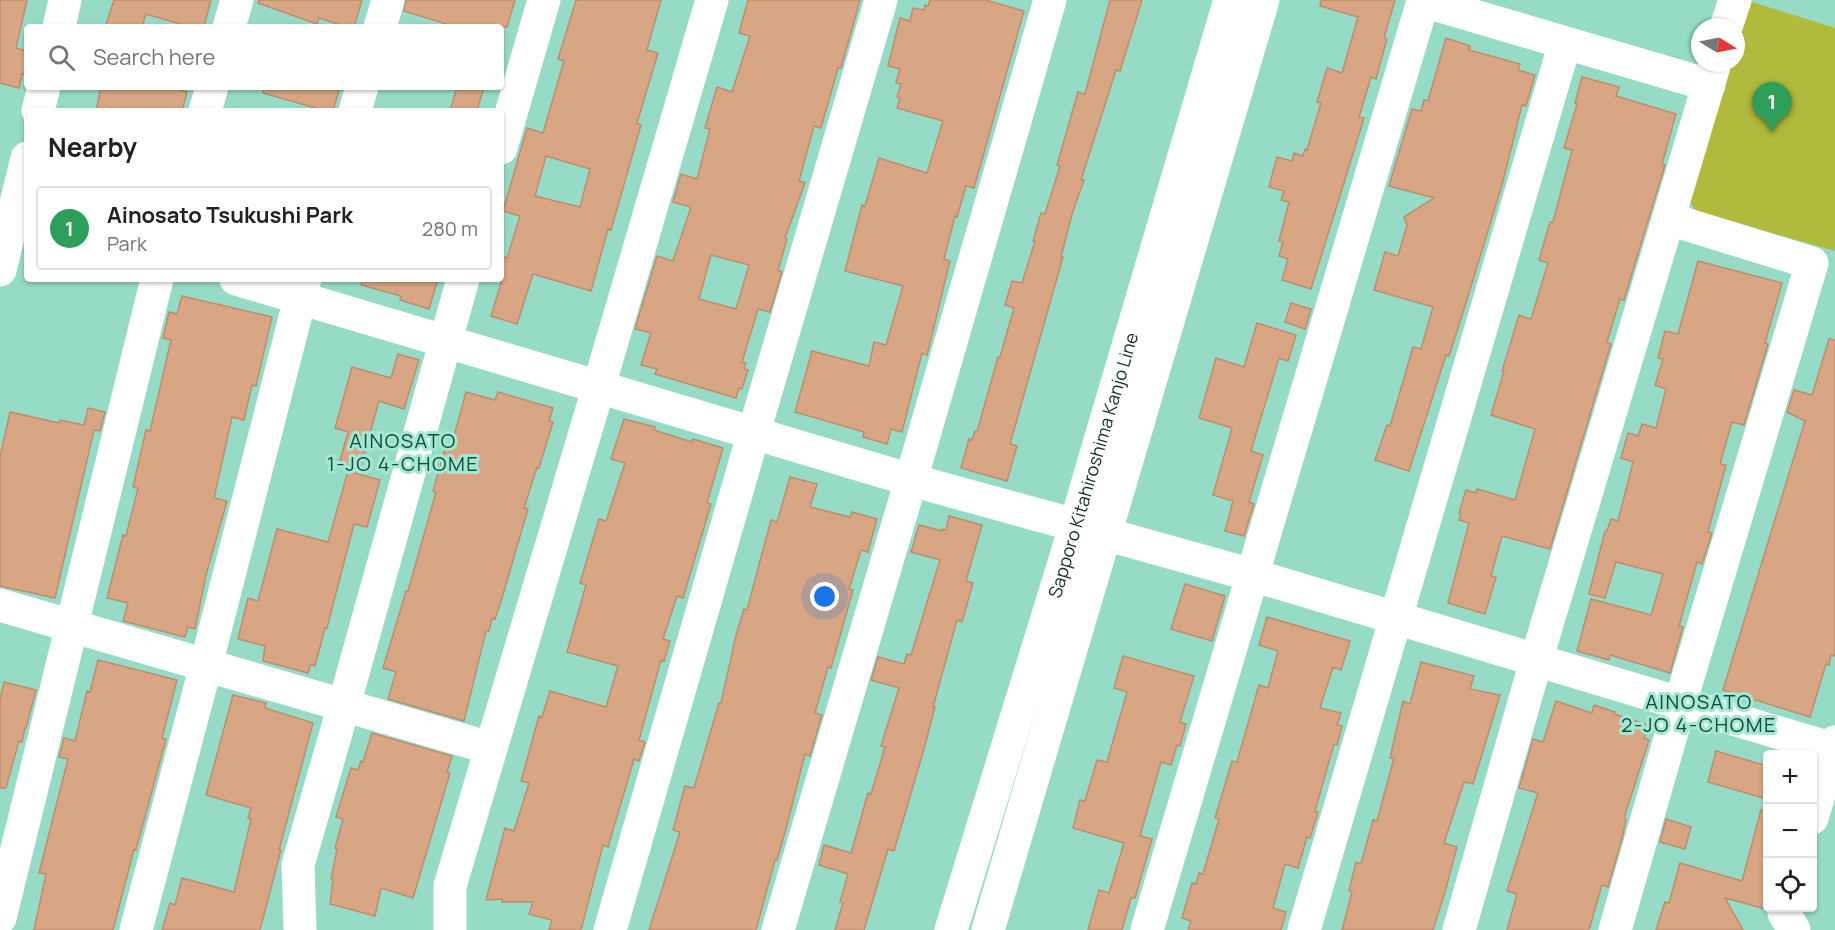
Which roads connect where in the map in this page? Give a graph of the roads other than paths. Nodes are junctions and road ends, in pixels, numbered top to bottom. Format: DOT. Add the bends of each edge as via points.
graph roads {
  1 [pos="65,0"];
  2 [pos="237,0"];
  3 [pos="388,0"];
  4 [pos="544,0"];
  5 [pos="712,0"];
  6 [pos="881,0"];
  7 [pos="1050,0"];
  8 [pos="1230,0"];
  9 [pos="1263,0"];
  10 [pos="1735,0"];
  11 [pos="1729,18"];
  12 [pos="60,24"];
  13 [pos="230,24"];
  14 [pos="381,24"];
  15 [pos="1565,43"];
  16 [pos="1712,74"];
  17 [pos="43,90"];
  18 [pos="211,90"];
  19 [pos="361,90"];
  20 [pos="39,108"];
  21 [pos="206,108"];
  22 [pos="356,108"];
  23 [pos="504,138"];
  24 [pos="24,171"];
  25 [pos="14,215"];
  26 [pos="1669,219"];
  27 [pos="0,270"];
  28 [pos="156,282"];
  29 [pos="258,282"];
  30 [pos="462,282"];
  31 [pos="302,288"];
  32 [pos="445,341"];
  33 [pos="600,386"];
  34 [pos="754,432"];
  35 [pos="911,480"];
  36 [pos="1090,529"];
  37 [pos="1252,575"];
  38 [pos="0,605"];
  39 [pos="1396,618"];
  40 [pos="71,626"];
  41 [pos="1536,661"];
  42 [pos="206,665"];
  43 [pos="1680,704"];
  44 [pos="344,705"];
  45 [pos="1834,745"];
  46 [pos="490,748"];
  47 [pos="1816,804"];
  48 [pos="1785,912"];
  49 [pos="0,918"];
  50 [pos="136,930"];
  51 [pos="300,930"];
  52 [pos="450,930"];
  53 [pos="610,930"];
  54 [pos="778,930"];
  55 [pos="951,930"];
  56 [pos="988,930"];
  57 [pos="1148,930"];
  58 [pos="1304,930"];
  59 [pos="1459,930"];
  60 [pos="1615,930"];
  61 [pos="1794,930"];
  1 -- 12 [label="street"];
  2 -- 13 [label="street"];
  3 -- 14 [label="street"];
  4 -- 23 [label="street"];
  5 -- 33 [label="street"];
  6 -- 34 [label="street"];
  7 -- 35 [label="street"];
  8 -- 36 [label="street, Sapporo Kitahiroshima Kanjo Line"];
  9 -- 36 [label="street, Sapporo Kitahiroshima Kanjo Line"];
  10 -- 11 [label="street"];
  15 -- 16 [label="street"];
  15 -- 37 [label="street" via="1423,2"];
  15 -- 39 [label="street"];
  16 -- 26 [label="street"];
  17 -- 20 [label="street"];
  18 -- 21 [label="street"];
  19 -- 22 [label="street"];
  24 -- 25 [label="street"];
  25 -- 27 [label="street"];
  26 -- 41 [label="street"];
  26 -- 43 [label="street" via="1812,263"];
  28 -- 40 [label="street"];
  29 -- 31 [label="street"];
  30 -- 32 [label="street"];
  31 -- 32 [label="street"];
  31 -- 42 [label="street"];
  32 -- 33 [label="street"];
  32 -- 44 [label="street"];
  33 -- 34 [label="street"];
  33 -- 46 [label="street"];
  34 -- 35 [label="street"];
  34 -- 53 [label="street"];
  35 -- 36 [label="street"];
  35 -- 54 [label="street"];
  36 -- 37 [label="street"];
  36 -- 55 [label="street, Sapporo Kitahiroshima Kanjo Line"];
  36 -- 56 [label="street, Sapporo Kitahiroshima Kanjo Line"];
  37 -- 39 [label="street"];
  37 -- 57 [label="street"];
  38 -- 40 [label="street"];
  39 -- 41 [label="street"];
  39 -- 58 [label="street"];
  40 -- 42 [label="street"];
  40 -- 49 [label="street"];
  41 -- 43 [label="street"];
  41 -- 59 [label="street"];
  42 -- 44 [label="street"];
  42 -- 50 [label="street"];
  43 -- 45 [label="street"];
  43 -- 60 [label="street"];
  44 -- 46 [label="street"];
  44 -- 51 [label="street" via="298,865"];
  45 -- 47 [label="street"];
  46 -- 52 [label="street" via="450,886"];
  48 -- 61 [label="street"];
}
